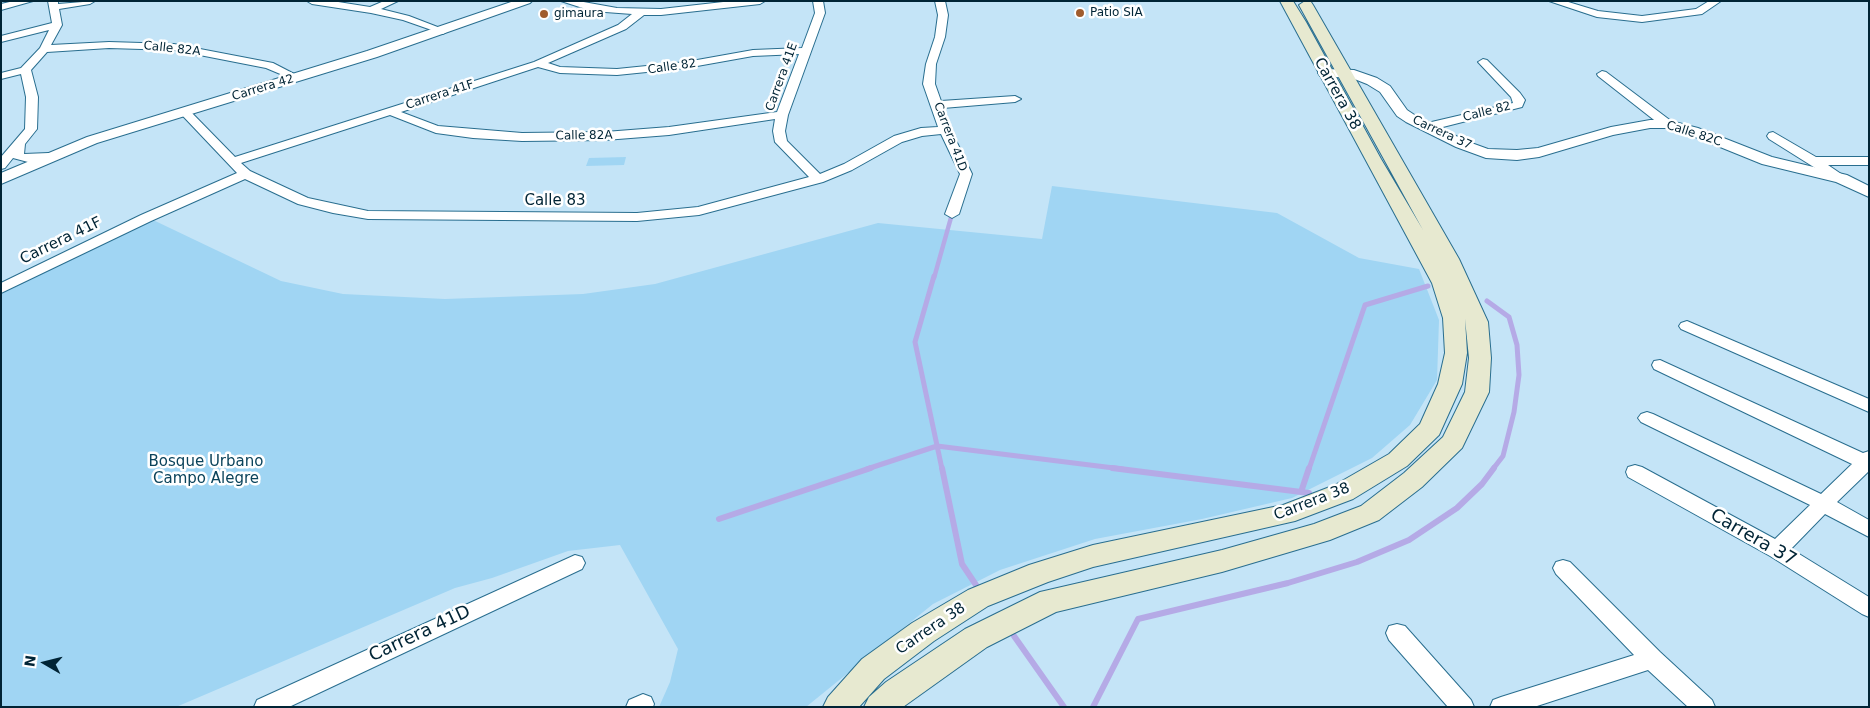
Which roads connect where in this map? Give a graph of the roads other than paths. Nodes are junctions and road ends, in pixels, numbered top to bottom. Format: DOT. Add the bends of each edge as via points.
graph roads {
  1 [pos="28,1"];
  2 [pos="90,1"];
  3 [pos="312,1"];
  4 [pos="393,1"];
  5 [pos="526,1"];
  6 [pos="566,1"];
  7 [pos="760,1"];
  8 [pos="818,1"];
  9 [pos="940,1"];
  10 [pos="1286,1"];
  11 [pos="1303,1"];
  12 [pos="1554,1"];
  13 [pos="1716,1"];
  14 [pos="54,4"];
  15 [pos="1,7"];
  16 [pos="371,10"];
  17 [pos="641,12"];
  18 [pos="57,25"];
  19 [pos="443,31"];
  20 [pos="1,39"];
  21 [pos="44,49"];
  22 [pos="806,51"];
  23 [pos="1482,62"];
  24 [pos="538,64"];
  25 [pos="25,70"];
  26 [pos="1336,73"];
  27 [pos="1602,74"];
  28 [pos="1,76"];
  29 [pos="297,78"];
  30 [pos="1015,99"];
  31 [pos="1518,104"];
  32 [pos="938,105"];
  33 [pos="389,111"];
  34 [pos="185,112"];
  35 [pos="782,115"];
  36 [pos="1667,124"];
  37 [pos="1428,127"];
  38 [pos="945,130"];
  39 [pos="1774,136"];
  40 [pos="19,146"];
  41 [pos="1486,153"];
  42 [pos="49,158"];
  43 [pos="1814,161"];
  44 [pos="232,162"];
  45 [pos="1869,162"];
  46 [pos="1,165"];
  47 [pos="245,174"];
  48 [pos="1840,178"];
  49 [pos="1,179"];
  50 [pos="818,179"];
  51 [pos="1869,192"];
  52 [pos="952,214"];
  53 [pos="1,289"];
  54 [pos="1687,326"];
  55 [pos="1660,365"];
  56 [pos="1869,406"];
  57 [pos="1647,418"];
  58 [pos="1868,462"];
  59 [pos="1636,472"];
  60 [pos="1822,503"];
  61 [pos="1869,529"];
  62 [pos="1777,550"];
  63 [pos="575,563"];
  64 [pos="1563,568"];
  65 [pos="1869,608"];
  66 [pos="1397,633"];
  67 [pos="1652,659"];
  68 [pos="265,707"];
  69 [pos="840,707"];
  70 [pos="880,707"];
  71 [pos="1463,707"];
  72 [pos="1501,707"];
  73 [pos="1704,707"];
  1 -- 15 [label="street"];
  2 -- 14 [label="street"];
  3 -- 16 [label="street"];
  4 -- 16 [label="street"];
  5 -- 19 [label="street, Carrera 42"];
  6 -- 17 [label="street" via="592,8"];
  7 -- 17 [label="street" via="684,11"];
  8 -- 22 [label="street, Carrera 41E" via="820,13"];
  9 -- 32 [label="street, Carrera 41D" via="943,15 940,38 930,64 929,84"];
  10 -- 26 [label="main road, Carrera 38"];
  11 -- 26 [label="main road, Carrera 38"];
  12 -- 13 [label="street" via="1578,10 1655,19 1700,12"];
  14 -- 18 [label="street"];
  16 -- 19 [label="street"];
  17 -- 24 [label="street, Carrera 41F" via="622,27"];
  18 -- 20 [label="street"];
  18 -- 21 [label="street"];
  19 -- 29 [label="street, Carrera 42"];
  21 -- 25 [label="street"];
  21 -- 29 [label="street, Calle 82A" via="109,45 174,47 269,66"];
  22 -- 24 [label="street, Calle 82" via="753,53 651,70 617,72 560,70"];
  22 -- 35 [label="street, Carrera 41E"];
  23 -- 31 [label="street" via="1516,95"];
  24 -- 33 [label="street, Carrera 41F"];
  25 -- 28 [label="street"];
  25 -- 40 [label="street" via="32,97 31,129"];
  26 -- 37 [label="street, Carrera 37" via="1380,85 1402,113"];
  26 -- 69 [label="main road, Carrera 38" via="1372,159 1442,283 1454,318 1456,353 1450,384 1430,429 1398,460 1344,492 1286,514 1093,556 1039,572 978,598 923,632 874,669"];
  26 -- 70 [label="main road, Carrera 38" via="1449,259 1477,322 1480,358 1477,392 1452,442 1413,480 1370,513 1320,533 1222,561 1050,600 976,638"];
  27 -- 36 [label="street"];
  29 -- 34 [label="street, Carrera 42"];
  30 -- 32 [label="street"];
  31 -- 37 [label="street, Calle 82"];
  32 -- 38 [label="street, Carrera 41D"];
  33 -- 35 [label="street, Calle 82A" via="436,129 522,137 669,131"];
  33 -- 44 [label="street, Carrera 41F"];
  34 -- 42 [label="street, Carrera 42" via="92,140"];
  34 -- 44 [label="street, Calle 83"];
  35 -- 50 [label="street, Carrera 41E" via="781,142"];
  36 -- 41 [label="street, Calle 82C" via="1611,131 1538,152"];
  36 -- 48 [label="street, Calle 82C" via="1767,161"];
  37 -- 41 [label="street, Carrera 37"];
  38 -- 50 [label="street, Calle 83" via="921,132 898,139 848,167"];
  38 -- 52 [label="street, Carrera 41D" via="966,174"];
  39 -- 43 [label="street"];
  40 -- 42 [label="street" via="18,156"];
  40 -- 46 [label="street"];
  42 -- 49 [label="street, Carrera 42"];
  43 -- 45 [label="street"];
  43 -- 48 [label="street"];
  44 -- 47 [label="street, Calle 83"];
  47 -- 50 [label="street, Calle 83" via="303,202 333,210 368,215 518,217 637,217 699,211"];
  47 -- 53 [label="street, Carrera 41F"];
  48 -- 51 [label="street, Calle 82C"];
  54 -- 56 [label="street"];
  55 -- 58 [label="street"];
  57 -- 60 [label="street"];
  58 -- 60 [label="street"];
  59 -- 62 [label="street, Carrera 37"];
  60 -- 61 [label="street"];
  60 -- 62 [label="street"];
  62 -- 65 [label="street, Carrera 37"];
  63 -- 68 [label="street, Carrera 41D"];
  64 -- 67 [label="street"];
  66 -- 71 [label="street"];
  67 -- 72 [label="street"];
  67 -- 73 [label="street"];
}
